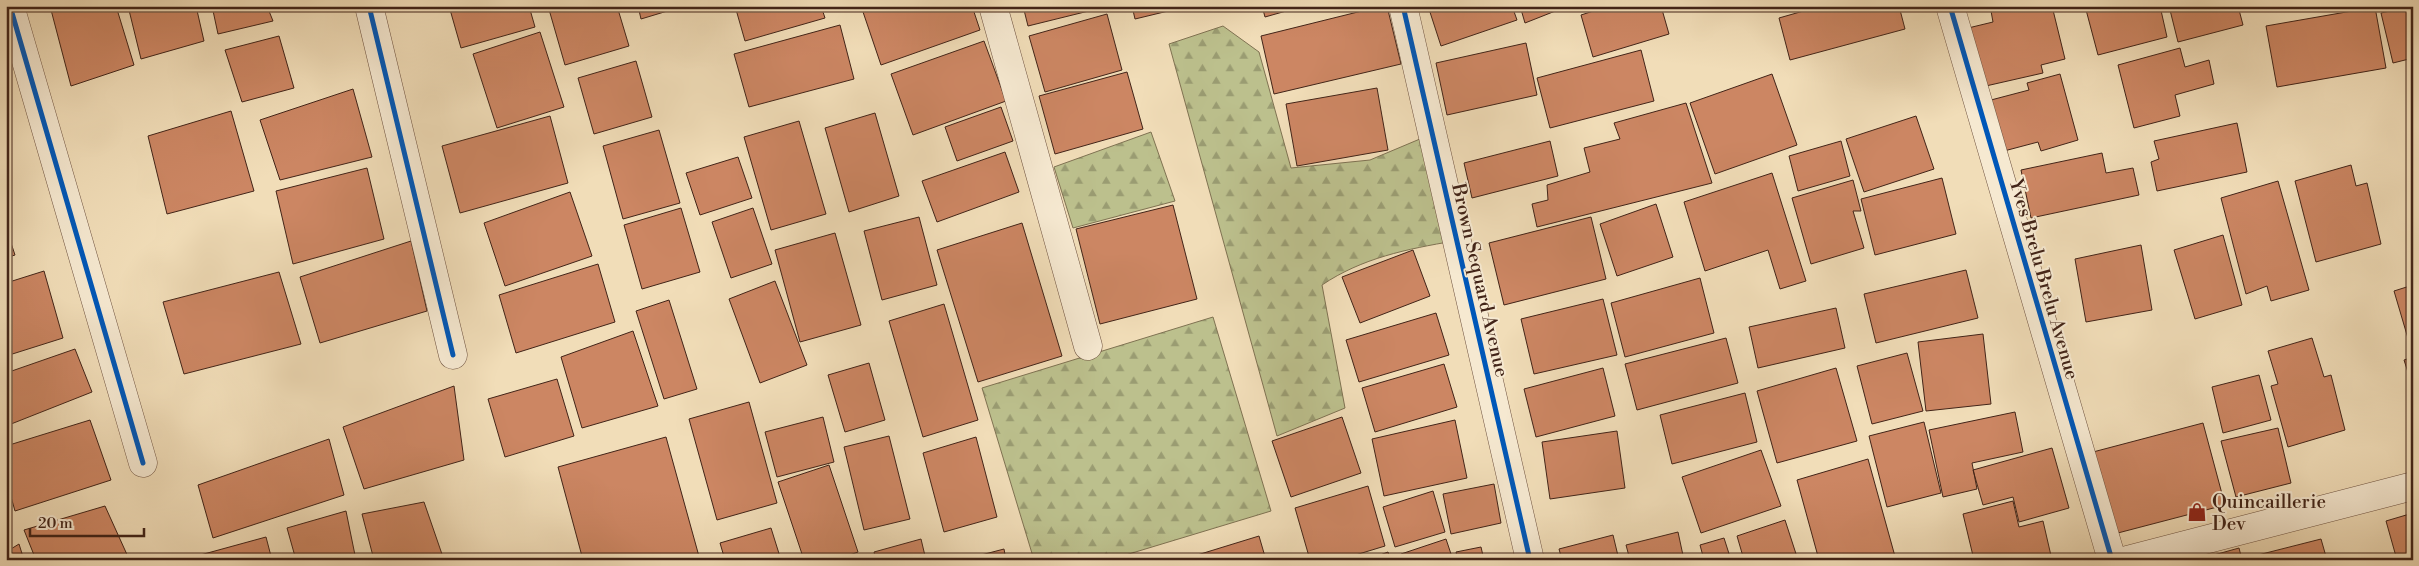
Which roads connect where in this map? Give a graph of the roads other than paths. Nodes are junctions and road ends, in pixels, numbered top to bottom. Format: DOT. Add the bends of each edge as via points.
graph roads {
  1 [pos="10,6"];
  2 [pos="369,6"];
  3 [pos="993,6"];
  4 [pos="1403,6"];
  5 [pos="1950,6"];
  6 [pos="1088,346"];
  7 [pos="453,355"];
  8 [pos="143,463"];
  9 [pos="2413,486"];
  10 [pos="2167,555"];
  11 [pos="1530,560"];
  12 [pos="2112,560"];
  13 [pos="2127,560"];
  1 -- 8 [label="street"];
  2 -- 7 [label="street"];
  3 -- 6 [label="street"];
  4 -- 11 [label="street, Brown Sequard Avenue"];
  5 -- 12 [label="street, Yves Brelu Brelu Avenue"];
  9 -- 10 [label="street"];
  10 -- 13 [label="street"];
}
